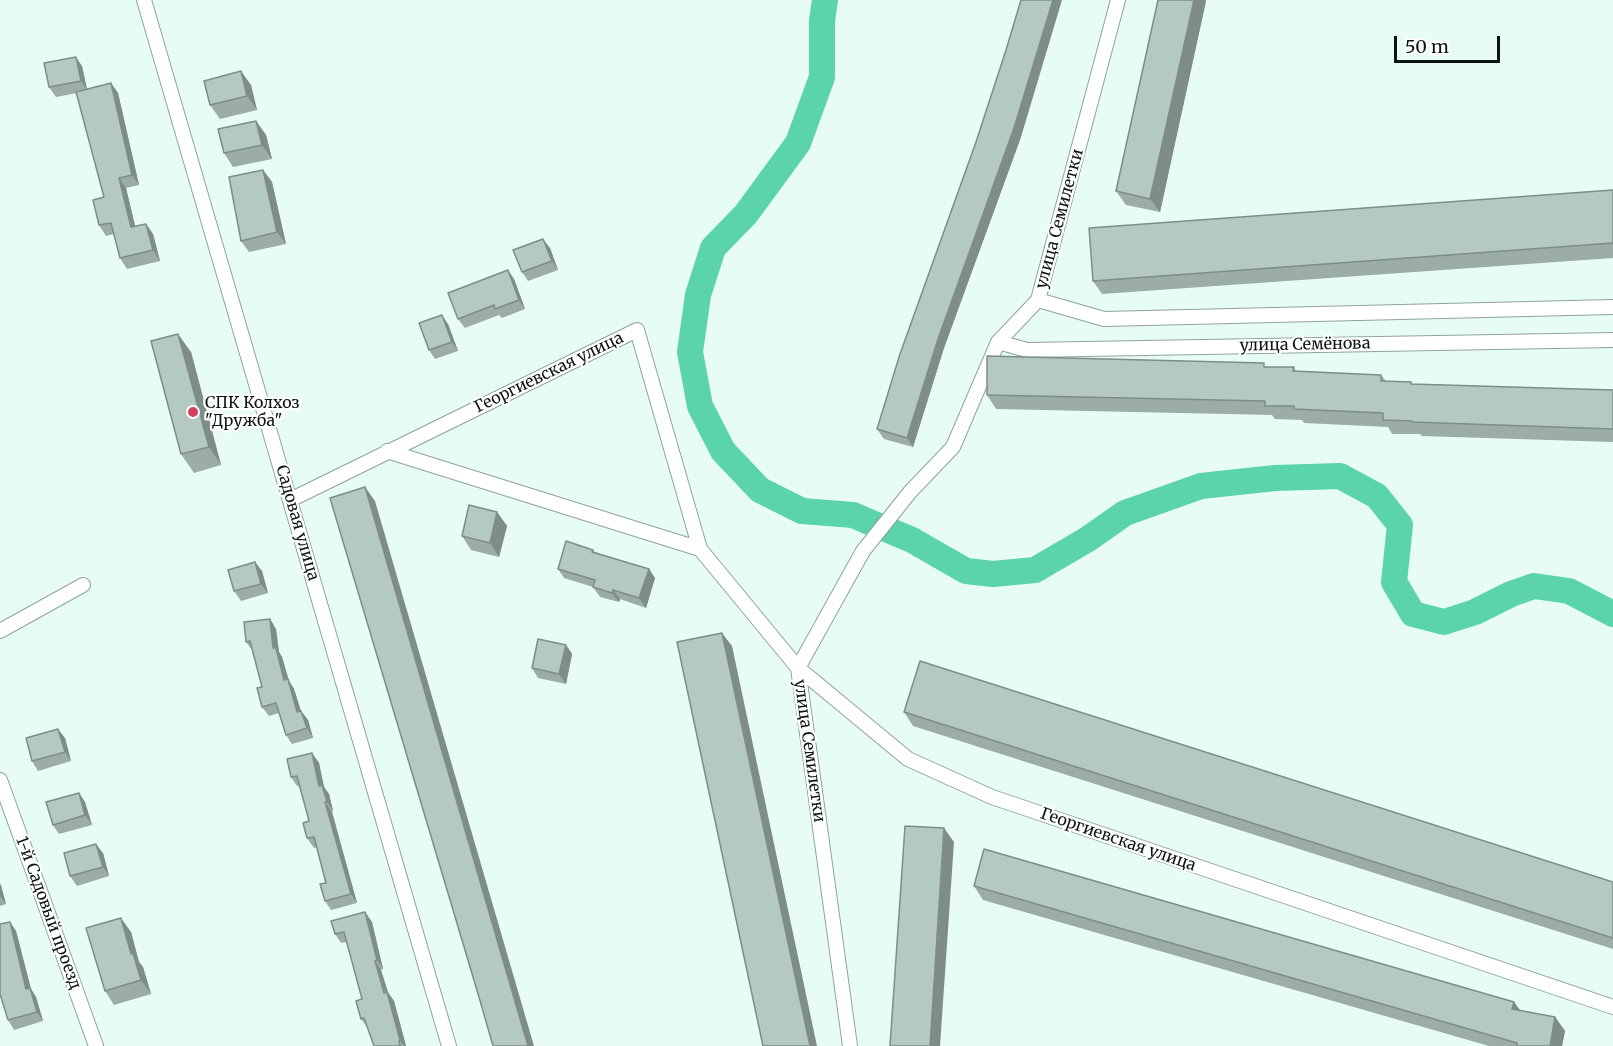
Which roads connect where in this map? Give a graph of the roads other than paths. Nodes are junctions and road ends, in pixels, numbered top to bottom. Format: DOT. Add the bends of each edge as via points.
graph roads {
  1 [pos="144,0"];
  2 [pos="1118,0"];
  3 [pos="1038,300"];
  4 [pos="1613,307"];
  5 [pos="1613,340"];
  6 [pos="998,342"];
  7 [pos="387,451"];
  8 [pos="290,500"];
  9 [pos="700,549"];
  10 [pos="83,585"];
  11 [pos="0,631"];
  12 [pos="798,668"];
  13 [pos="0,780"];
  14 [pos="1613,1007"];
  15 [pos="96,1046"];
  16 [pos="449,1046"];
  17 [pos="850,1046"];
  1 -- 8 [label="street, Садовая улица"];
  2 -- 3 [label="street, улица Семилетки"];
  3 -- 4 [label="street, улица Семёнова" via="1104,320"];
  3 -- 6 [label="street, улица Семилетки"];
  5 -- 6 [label="street, улица Семёнова" via="1027,350"];
  6 -- 12 [label="street, улица Семилетки" via="953,447 910,492 863,551"];
  7 -- 8 [label="street, Георгиевская улица"];
  7 -- 9 [label="street"];
  7 -- 9 [label="street, Георгиевская улица" via="637,330"];
  8 -- 16 [label="street, Садовая улица"];
  9 -- 12 [label="street, Георгиевская улица"];
  10 -- 11 [label="street"];
  12 -- 14 [label="street, Георгиевская улица" via="908,759 992,797"];
  12 -- 17 [label="street, улица Семилетки"];
  13 -- 15 [label="street, 1-й Садовый проезд"];
}
